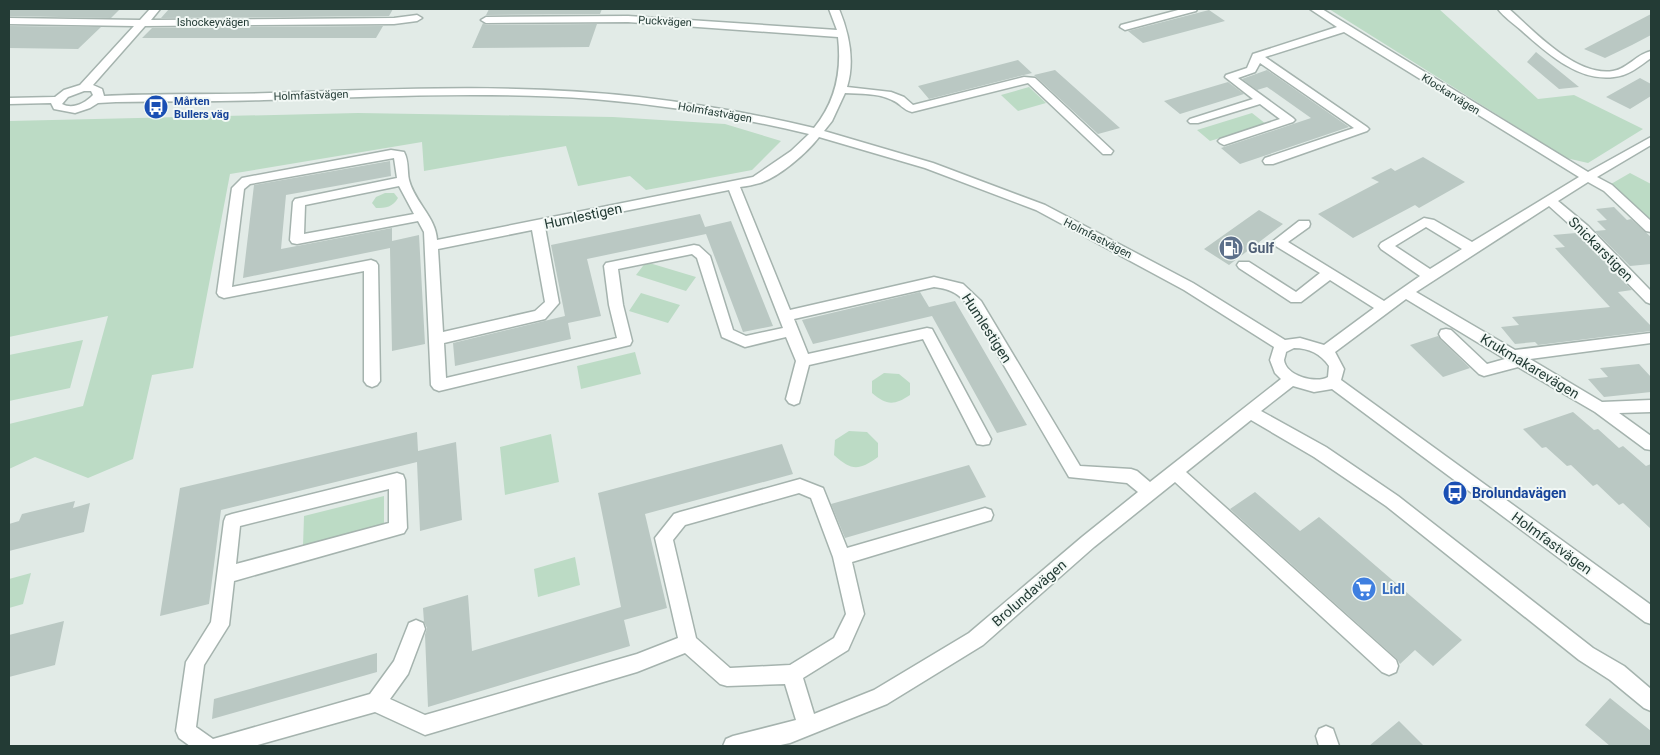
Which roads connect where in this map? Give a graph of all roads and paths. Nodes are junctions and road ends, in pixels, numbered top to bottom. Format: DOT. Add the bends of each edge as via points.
graph roads {
  1 [pos="155,9"];
  2 [pos="834,9"];
  3 [pos="1192,9"];
  4 [pos="1315,9"];
  5 [pos="1503,9"];
  6 [pos="417,18"];
  7 [pos="486,20"];
  8 [pos="9,21"];
  9 [pos="142,22"];
  10 [pos="1124,27"];
  11 [pos="1345,28"];
  12 [pos="843,34"];
  13 [pos="1651,54"];
  14 [pos="1257,56"];
  15 [pos="84,88"];
  16 [pos="842,90"];
  17 [pos="57,100"];
  18 [pos="95,100"];
  19 [pos="1261,100"];
  20 [pos="9,101"];
  21 [pos="1194,121"];
  22 [pos="818,133"];
  23 [pos="1651,140"];
  24 [pos="1224,141"];
  25 [pos="1107,151"];
  26 [pos="1269,161"];
  27 [pos="1588,177"];
  28 [pos="403,181"];
  29 [pos="734,185"];
  30 [pos="1549,200"];
  31 [pos="423,216"];
  32 [pos="1304,224"];
  33 [pos="538,225"];
  34 [pos="1651,228"];
  35 [pos="431,246"];
  36 [pos="1471,248"];
  37 [pos="1244,265"];
  38 [pos="1328,273"];
  39 [pos="1429,275"];
  40 [pos="1405,292"];
  41 [pos="1651,299"];
  42 [pos="1384,307"];
  43 [pos="788,324"];
  44 [pos="1446,334"];
  45 [pos="1651,338"];
  46 [pos="437,339"];
  47 [pos="1283,346"];
  48 [pos="1325,352"];
  49 [pos="1518,358"];
  50 [pos="803,361"];
  51 [pos="1291,378"];
  52 [pos="372,381"];
  53 [pos="1332,381"];
  54 [pos="794,399"];
  55 [pos="1651,406"];
  56 [pos="1600,408"];
  57 [pos="1249,412"];
  58 [pos="983,439"];
  59 [pos="1651,444"];
  60 [pos="1175,472"];
  61 [pos="1150,492"];
  62 [pos="985,515"];
  63 [pos="842,558"];
  64 [pos="226,575"];
  65 [pos="1651,616"];
  66 [pos="416,629"];
  67 [pos="688,643"];
  68 [pos="1389,666"];
  69 [pos="792,674"];
  70 [pos="1651,701"];
  71 [pos="376,702"];
  72 [pos="808,726"];
  73 [pos="206,746"];
  74 [pos="220,746"];
  75 [pos="733,746"];
  1 -- 9 [label="street"];
  2 -- 12 [label="street, Humlestigen"];
  3 -- 10 [label="street"];
  4 -- 11 [label="street, Klockarvägen"];
  5 -- 13 [label="street" via="1564,59 1598,75 1616,74"];
  6 -- 9 [label="street, Ishockeyvägen" via="394,21"];
  7 -- 12 [label="street, Puckvägen" via="628,20"];
  8 -- 9 [label="street, Ishockeyvägen"];
  9 -- 15 [label="street"];
  11 -- 14 [label="street"];
  11 -- 27 [label="street, Klockarvägen"];
  12 -- 16 [label="street, Humlestigen" via="846,61"];
  14 -- 19 [label="street" via="1251,70 1230,77"];
  14 -- 26 [label="street" via="1363,129"];
  15 -- 17 [label="street"];
  15 -- 18 [label="street" via="98,91"];
  16 -- 22 [label="street, Humlestigen" via="831,116"];
  16 -- 25 [label="street" via="878,92 900,99 912,109 1031,80"];
  17 -- 18 [label="street" via="58,107 68,110"];
  17 -- 20 [label="street"];
  18 -- 22 [label="street, Holmfastvägen" via="399,92 551,94 637,100 710,110"];
  19 -- 21 [label="street"];
  19 -- 24 [label="street" via="1289,120"];
  22 -- 29 [label="street, Humlestigen" via="781,167 757,180"];
  22 -- 47 [label="street, Holmfastvägen" via="880,149 1025,201 1153,265"];
  23 -- 27 [label="street"];
  27 -- 30 [label="street"];
  27 -- 34 [label="street, Klockarvägen" via="1608,188"];
  28 -- 31 [label="street"];
  28 -- 31 [label="street" via="299,202 297,240"];
  28 -- 52 [label="street" via="400,155 391,154 246,181 238,188 224,293 370,265"];
  29 -- 33 [label="street, Humlestigen"];
  29 -- 43 [label="street"];
  30 -- 36 [label="street"];
  30 -- 41 [label="street, Snickarstigen" via="1583,229"];
  31 -- 35 [label="street" via="430,232"];
  32 -- 38 [label="street" via="1279,242"];
  33 -- 35 [label="street, Humlestigen"];
  33 -- 46 [label="street" via="552,303 540,316"];
  35 -- 46 [label="street"];
  36 -- 39 [label="street"];
  36 -- 39 [label="street" via="1424,222 1386,246"];
  37 -- 38 [label="street" via="1296,299"];
  38 -- 42 [label="street"];
  39 -- 40 [label="street"];
  40 -- 42 [label="street"];
  40 -- 49 [label="street, Krukmakarevägen"];
  42 -- 48 [label="street"];
  43 -- 46 [label="street" via="745,342 727,333 703,256 694,249 611,266 625,341 439,385"];
  43 -- 50 [label="street"];
  43 -- 61 [label="street, Humlestigen" via="934,282 956,285 976,305 1075,472 1131,476"];
  44 -- 49 [label="street" via="1484,370"];
  45 -- 49 [label="street"];
  47 -- 48 [label="street" via="1302,343"];
  47 -- 51 [label="street" via="1277,361 1281,370"];
  48 -- 53 [label="street" via="1336,368"];
  49 -- 56 [label="street, Krukmakarevägen"];
  50 -- 54 [label="street"];
  50 -- 58 [label="street" via="926,332"];
  51 -- 53 [label="street" via="1315,386"];
  51 -- 57 [label="street, Brolundavägen"];
  53 -- 65 [label="street, Holmfastvägen"];
  55 -- 56 [label="street"];
  56 -- 59 [label="street, Krukmakarevägen"];
  57 -- 60 [label="street, Brolundavägen"];
  57 -- 70 [label="street" via="1320,452 1392,501 1586,654 1617,673"];
  60 -- 61 [label="street, Brolundavägen"];
  60 -- 68 [label="street"];
  61 -- 72 [label="street, Brolundavägen" via="976,639 880,697"];
  62 -- 63 [label="street"];
  63 -- 67 [label="street" via="817,493 800,486 680,519 664,538"];
  63 -- 69 [label="street" via="855,614 841,644"];
  64 -- 64 [label="street" via="232,521 396,480 398,528"];
  64 -- 73 [label="street" via="220,625 195,662 186,731"];
  66 -- 71 [label="street" via="402,666"];
  67 -- 69 [label="street" via="727,676"];
  67 -- 71 [label="street" via="637,663 425,725"];
  69 -- 72 [label="street"];
  71 -- 74 [label="street"];
  72 -- 75 [label="street, Brolundavägen"];
}
